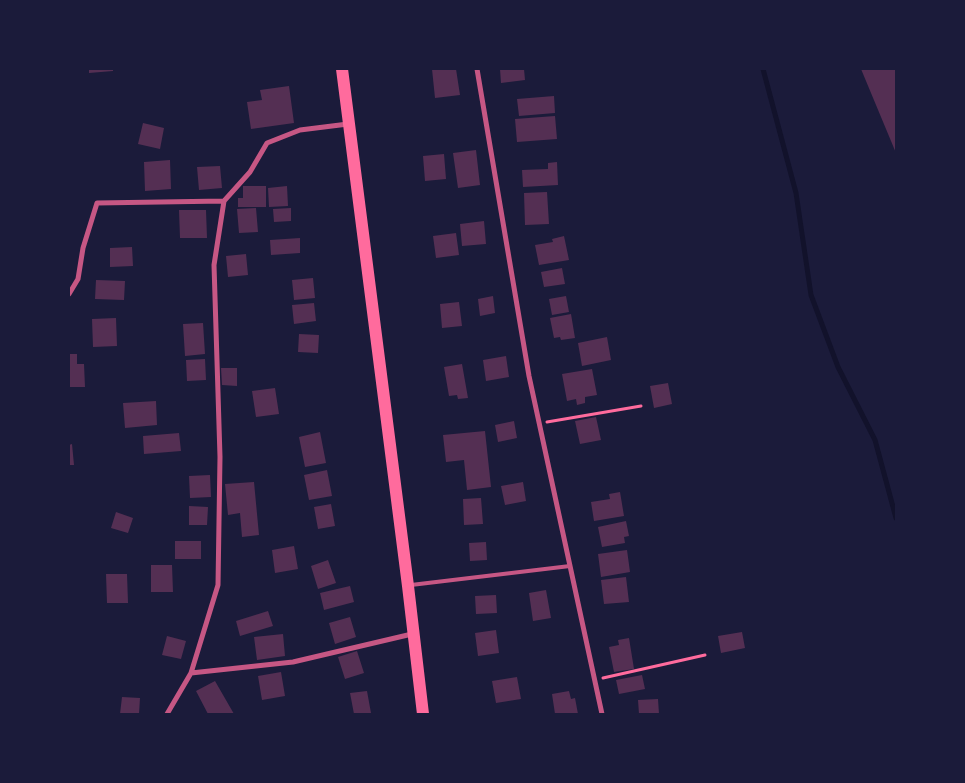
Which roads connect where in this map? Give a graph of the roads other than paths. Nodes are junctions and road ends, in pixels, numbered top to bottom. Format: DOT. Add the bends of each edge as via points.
graph roads {
  1 [pos="342,69"];
  2 [pos="477,69"];
  3 [pos="350,124"];
  4 [pos="224,201"];
  5 [pos="69,294"];
  6 [pos="570,566"];
  7 [pos="408,586"];
  8 [pos="412,634"];
  9 [pos="191,673"];
  10 [pos="167,714"];
  11 [pos="422,714"];
  12 [pos="602,714"];
  1 -- 3 [label="main road"];
  2 -- 6 [label="street" via="529,376"];
  3 -- 4 [label="street" via="300,130 267,143 250,172"];
  3 -- 7 [label="main road"];
  4 -- 5 [label="street" via="97,203 78,279"];
  4 -- 9 [label="street" via="214,265 220,457 218,585"];
  6 -- 7 [label="lane"];
  6 -- 12 [label="street"];
  7 -- 8 [label="main road"];
  8 -- 9 [label="street" via="293,662"];
  8 -- 11 [label="main road"];
  9 -- 10 [label="street"];
}
